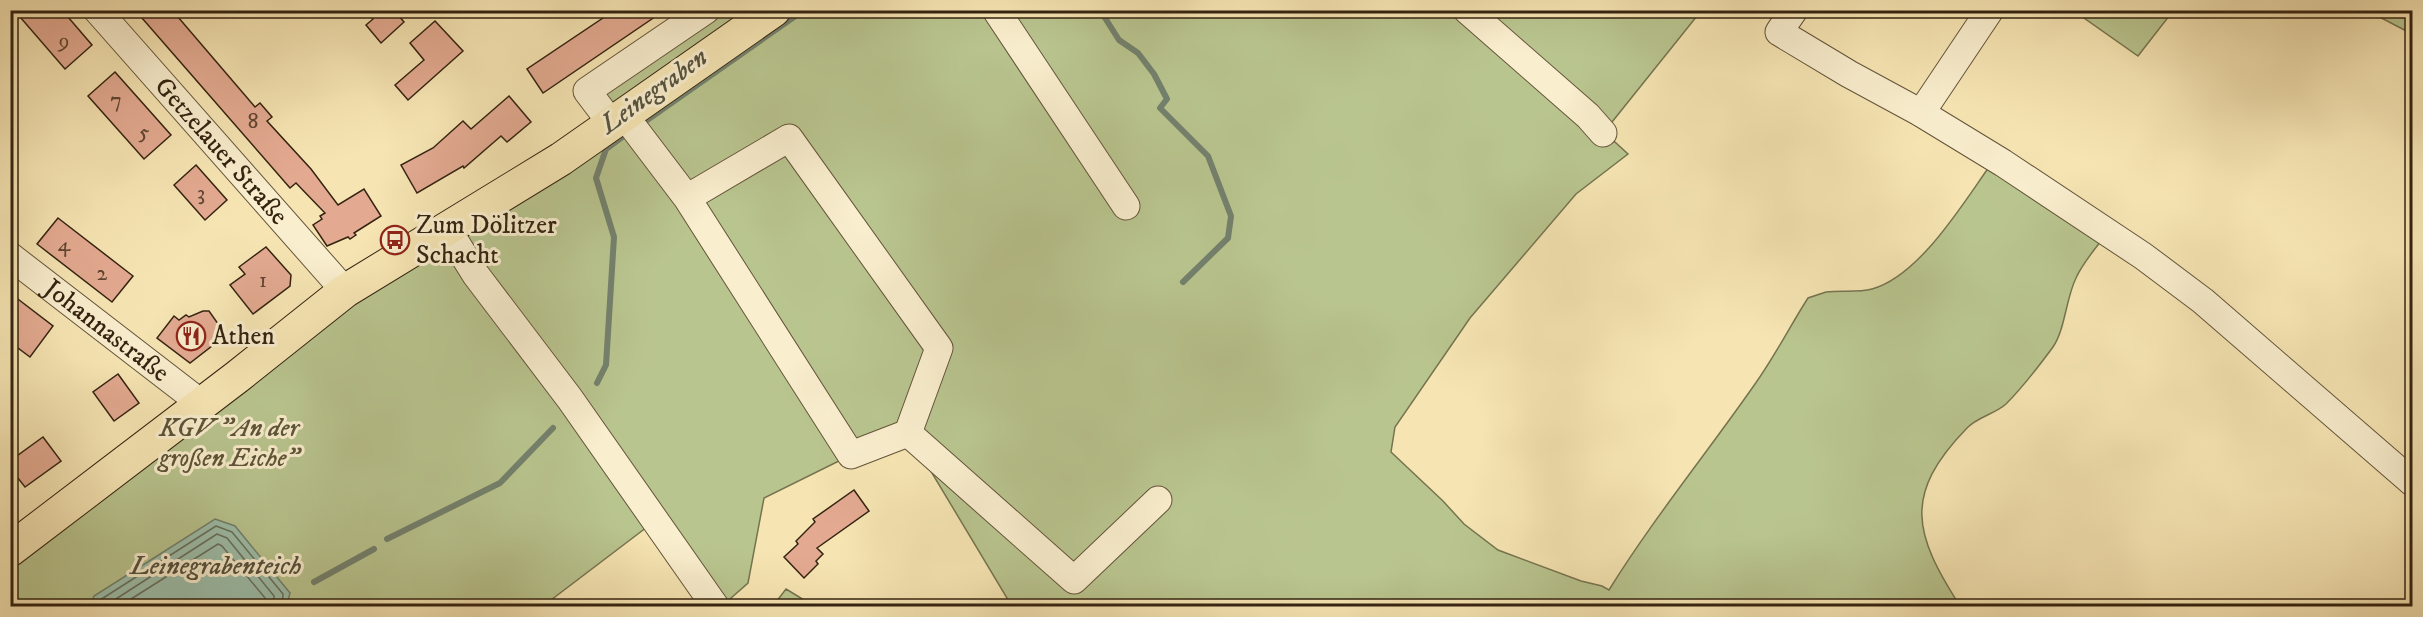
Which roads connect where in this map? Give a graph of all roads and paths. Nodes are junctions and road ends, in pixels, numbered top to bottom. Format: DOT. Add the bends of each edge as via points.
graph roads {
  1 [pos="97,10"];
  2 [pos="706,10"];
  3 [pos="996,10"];
  4 [pos="1467,10"];
  5 [pos="1990,10"];
  6 [pos="758,15"];
  7 [pos="1786,21"];
  8 [pos="1921,113"];
  9 [pos="626,124"];
  10 [pos="1603,133"];
  11 [pos="687,198"];
  12 [pos="1126,206"];
  13 [pos="446,227"];
  14 [pos="10,256"];
  15 [pos="345,291"];
  16 [pos="202,404"];
  17 [pos="908,433"];
  18 [pos="2412,482"];
  19 [pos="1158,500"];
  20 [pos="10,550"];
  21 [pos="715,606"];
  1 -- 15 [label="street, Getzelauer Straße"];
  2 -- 9 [label="street" via="587,91"];
  3 -- 12 [label="street"];
  4 -- 10 [label="street"];
  5 -- 8 [label="street"];
  6 -- 9 [label="main road"];
  7 -- 8 [label="street" via="1849,74"];
  8 -- 18 [label="street" via="2143,256 2204,301"];
  9 -- 11 [label="street"];
  9 -- 13 [label="main road"];
  11 -- 17 [label="street" via="851,455"];
  11 -- 17 [label="street" via="789,138 939,348"];
  13 -- 15 [label="main road"];
  13 -- 21 [label="street" via="476,275 570,399"];
  14 -- 16 [label="street, Johannastraße"];
  15 -- 16 [label="main road"];
  16 -- 20 [label="main road"];
  17 -- 19 [label="street" via="1074,580"];
}
